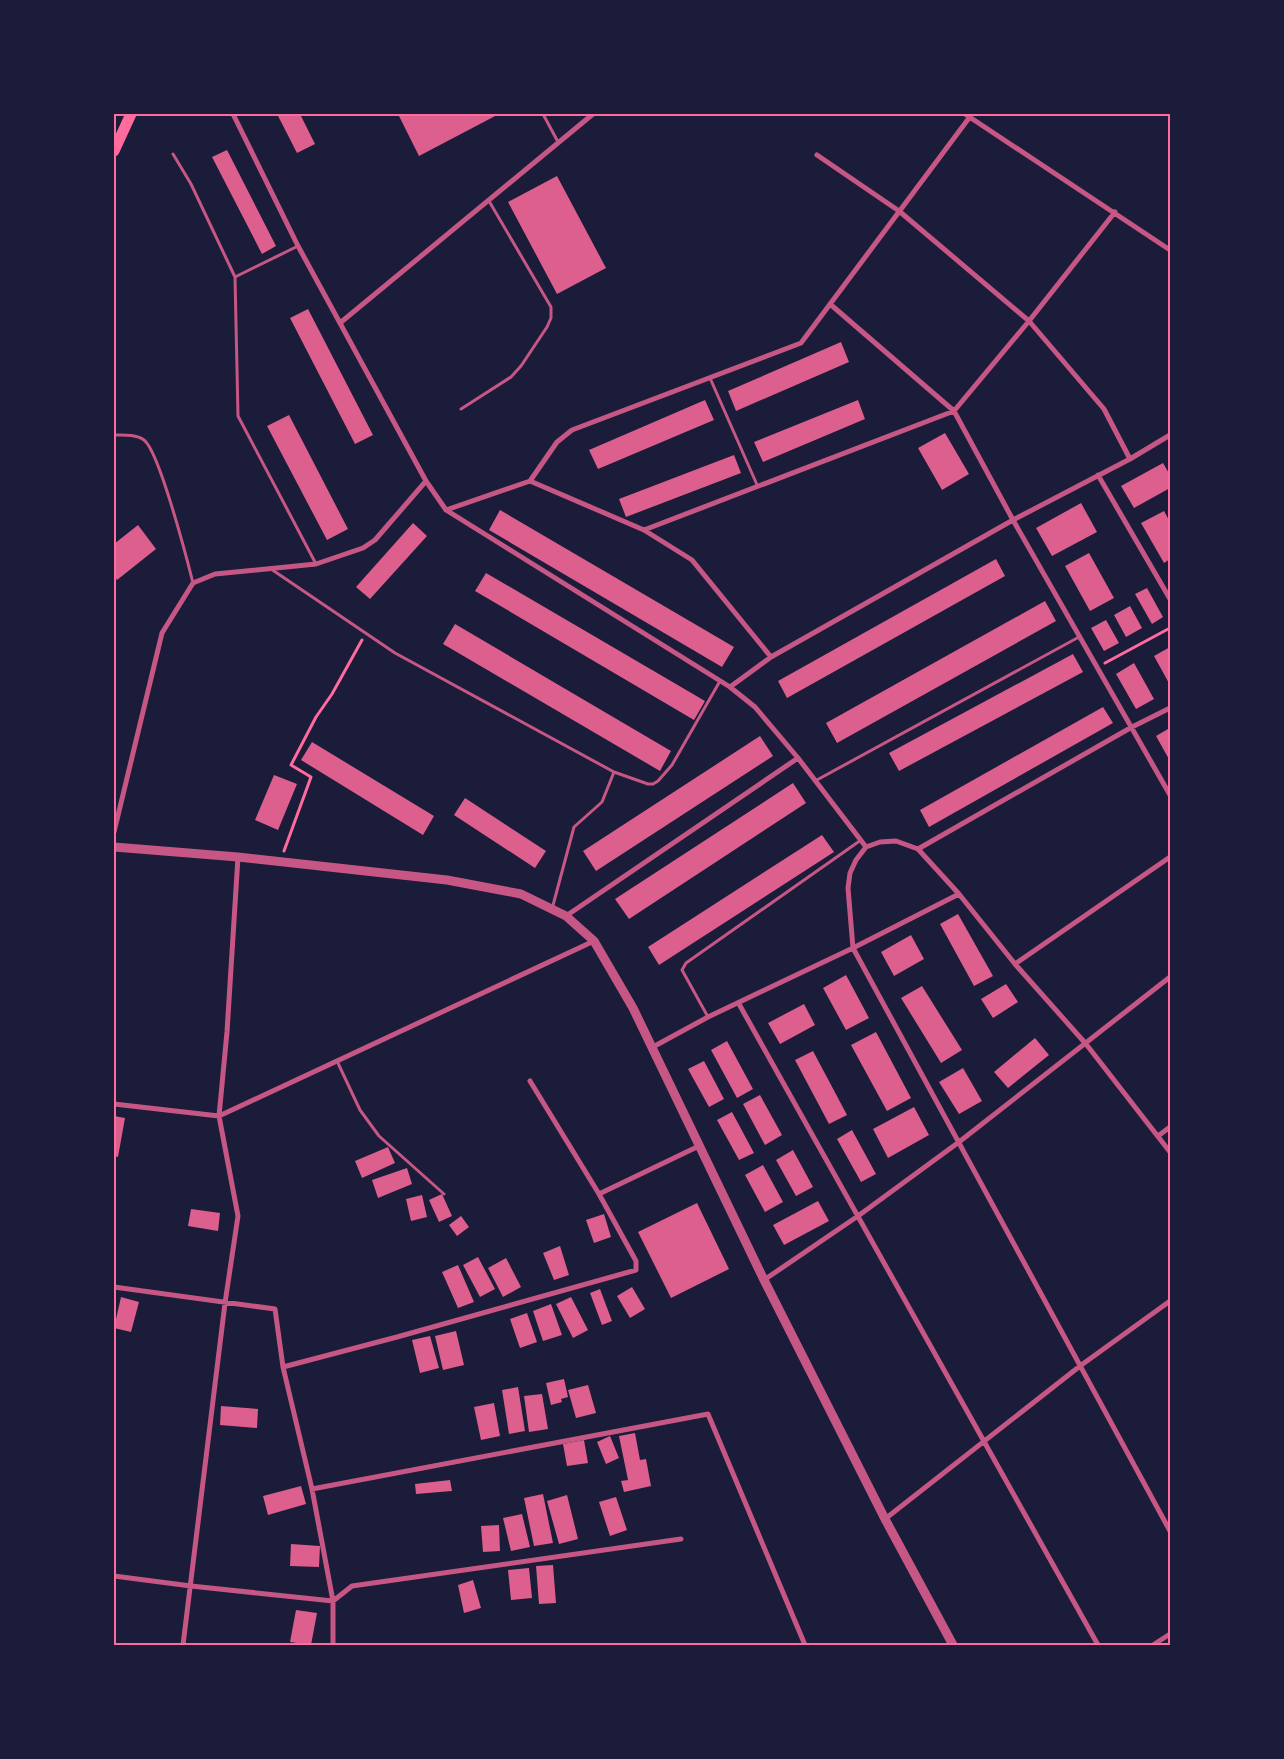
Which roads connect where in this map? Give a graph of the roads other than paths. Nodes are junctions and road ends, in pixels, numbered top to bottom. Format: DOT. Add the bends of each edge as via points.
graph roads {
  1 [pos="131,114"];
  2 [pos="233,114"];
  3 [pos="543,114"];
  4 [pos="593,114"];
  5 [pos="969,115"];
  6 [pos="558,143"];
  7 [pos="114,151"];
  8 [pos="173,154"];
  9 [pos="817,155"];
  10 [pos="489,201"];
  11 [pos="900,211"];
  12 [pos="1115,212"];
  13 [pos="298,246"];
  14 [pos="1170,250"];
  15 [pos="235,276"];
  16 [pos="830,304"];
  17 [pos="1028,322"];
  18 [pos="340,323"];
  19 [pos="710,378"];
  20 [pos="461,409"];
  21 [pos="954,411"];
  22 [pos="114,435"];
  23 [pos="1170,435"];
  24 [pos="1130,459"];
  25 [pos="1098,476"];
  26 [pos="426,481"];
  27 [pos="530,481"];
  28 [pos="758,487"];
  29 [pos="446,510"];
  30 [pos="1013,520"];
  31 [pos="644,530"];
  32 [pos="316,564"];
  33 [pos="270,568"];
  34 [pos="193,583"];
  35 [pos="1170,600"];
  36 [pos="1080,636"];
  37 [pos="771,657"];
  38 [pos="720,681"];
  39 [pos="730,687"];
  40 [pos="1170,708"];
  41 [pos="1132,727"];
  42 [pos="798,758"];
  43 [pos="614,772"];
  44 [pos="816,781"];
  45 [pos="1170,795"];
  46 [pos="114,832"];
  47 [pos="861,840"];
  48 [pos="114,847"];
  49 [pos="866,848"];
  50 [pos="918,849"];
  51 [pos="238,857"];
  52 [pos="1170,857"];
  53 [pos="959,894"];
  54 [pos="552,909"];
  55 [pos="566,916"];
  56 [pos="594,941"];
  57 [pos="853,948"];
  58 [pos="1015,964"];
  59 [pos="1170,977"];
  60 [pos="739,1004"];
  61 [pos="708,1017"];
  62 [pos="1086,1044"];
  63 [pos="652,1048"];
  64 [pos="337,1061"];
  65 [pos="530,1081"];
  66 [pos="114,1104"];
  67 [pos="219,1116"];
  68 [pos="1170,1127"];
  69 [pos="1158,1136"];
  70 [pos="959,1142"];
  71 [pos="699,1146"];
  72 [pos="1170,1152"];
  73 [pos="444,1194"];
  74 [pos="600,1194"];
  75 [pos="858,1216"];
  76 [pos="764,1280"];
  77 [pos="114,1287"];
  78 [pos="1170,1301"];
  79 [pos="225,1303"];
  80 [pos="1080,1366"];
  81 [pos="283,1367"];
  82 [pos="984,1441"];
  83 [pos="312,1489"];
  84 [pos="886,1519"];
  85 [pos="1170,1531"];
  86 [pos="681,1539"];
  87 [pos="114,1576"];
  88 [pos="191,1586"];
  89 [pos="333,1601"];
  90 [pos="1170,1634"];
  91 [pos="183,1645"];
  92 [pos="333,1645"];
  93 [pos="804,1645"];
  94 [pos="953,1645"];
  95 [pos="1098,1645"];
  96 [pos="1152,1645"];
  1 -- 7 [label="main road"];
  2 -- 13 [label="street"];
  3 -- 6 [label="lane"];
  4 -- 6 [label="street"];
  5 -- 11 [label="street"];
  5 -- 12 [label="street"];
  6 -- 10 [label="street"];
  8 -- 15 [label="lane"];
  9 -- 11 [label="street"];
  10 -- 18 [label="street"];
  10 -- 20 [label="lane" via="551,307 551,318 511,377"];
  11 -- 16 [label="street"];
  11 -- 17 [label="street"];
  12 -- 14 [label="street"];
  12 -- 17 [label="street"];
  13 -- 15 [label="lane"];
  13 -- 18 [label="street"];
  15 -- 32 [label="lane" via="238,416"];
  16 -- 19 [label="street" via="801,343"];
  16 -- 21 [label="street"];
  17 -- 21 [label="street"];
  17 -- 24 [label="street" via="1104,409"];
  18 -- 26 [label="street"];
  19 -- 27 [label="street" via="572,430 557,442"];
  19 -- 28 [label="lane"];
  21 -- 28 [label="street"];
  21 -- 30 [label="street"];
  22 -- 34 [label="lane" via="136,436 145,440 152,450 175,516"];
  23 -- 24 [label="street"];
  24 -- 25 [label="street"];
  25 -- 30 [label="street"];
  25 -- 35 [label="street"];
  26 -- 29 [label="street"];
  26 -- 32 [label="street" via="375,540 363,548"];
  27 -- 29 [label="street"];
  27 -- 31 [label="street"];
  28 -- 31 [label="street"];
  29 -- 38 [label="street"];
  30 -- 36 [label="street"];
  30 -- 37 [label="street"];
  31 -- 37 [label="street" via="692,560"];
  32 -- 33 [label="street"];
  33 -- 34 [label="street" via="215,574"];
  33 -- 43 [label="lane" via="395,653"];
  34 -- 46 [label="street" via="162,633"];
  36 -- 41 [label="street"];
  36 -- 44 [label="lane"];
  37 -- 39 [label="street"];
  38 -- 39 [label="street"];
  38 -- 43 [label="lane" via="672,765 658,781 648,784"];
  39 -- 42 [label="street" via="755,707"];
  40 -- 41 [label="street"];
  41 -- 45 [label="street"];
  41 -- 50 [label="street"];
  42 -- 44 [label="street"];
  42 -- 55 [label="street"];
  43 -- 54 [label="lane" via="602,802 574,827"];
  44 -- 47 [label="street"];
  47 -- 49 [label="street"];
  47 -- 61 [label="lane" via="686,963 682,970"];
  48 -- 51 [label="street"];
  49 -- 50 [label="street" via="880,842 896,841"];
  49 -- 57 [label="street" via="853,866 848,888"];
  50 -- 53 [label="street"];
  51 -- 54 [label="street" via="446,880 521,894"];
  51 -- 67 [label="street"];
  52 -- 58 [label="street"];
  53 -- 57 [label="street"];
  53 -- 58 [label="street"];
  54 -- 55 [label="street"];
  55 -- 56 [label="street"];
  56 -- 63 [label="street"];
  56 -- 64 [label="street"];
  57 -- 60 [label="street"];
  57 -- 70 [label="street"];
  58 -- 62 [label="street"];
  59 -- 62 [label="street"];
  60 -- 61 [label="street"];
  60 -- 75 [label="street"];
  61 -- 63 [label="street"];
  62 -- 69 [label="street"];
  62 -- 70 [label="street"];
  63 -- 71 [label="street"];
  64 -- 67 [label="street"];
  64 -- 73 [label="lane" via="360,1110 379,1136"];
  65 -- 74 [label="street"];
  66 -- 67 [label="street"];
  67 -- 79 [label="street" via="238,1216"];
  68 -- 69 [label="street"];
  69 -- 72 [label="street"];
  70 -- 75 [label="street"];
  70 -- 80 [label="street"];
  71 -- 74 [label="street"];
  71 -- 76 [label="street"];
  74 -- 81 [label="street" via="636,1261 636,1270"];
  75 -- 76 [label="street"];
  75 -- 82 [label="street"];
  76 -- 84 [label="street"];
  77 -- 79 [label="street"];
  78 -- 80 [label="street"];
  79 -- 81 [label="street" via="275,1309"];
  79 -- 88 [label="street"];
  80 -- 82 [label="street"];
  80 -- 85 [label="street"];
  81 -- 83 [label="street"];
  82 -- 84 [label="street"];
  82 -- 95 [label="street"];
  83 -- 89 [label="street"];
  83 -- 93 [label="street" via="708,1414"];
  84 -- 94 [label="street"];
  86 -- 89 [label="street" via="352,1586"];
  87 -- 88 [label="street"];
  88 -- 89 [label="street"];
  88 -- 91 [label="street"];
  89 -- 92 [label="street"];
  90 -- 96 [label="street"];
}
